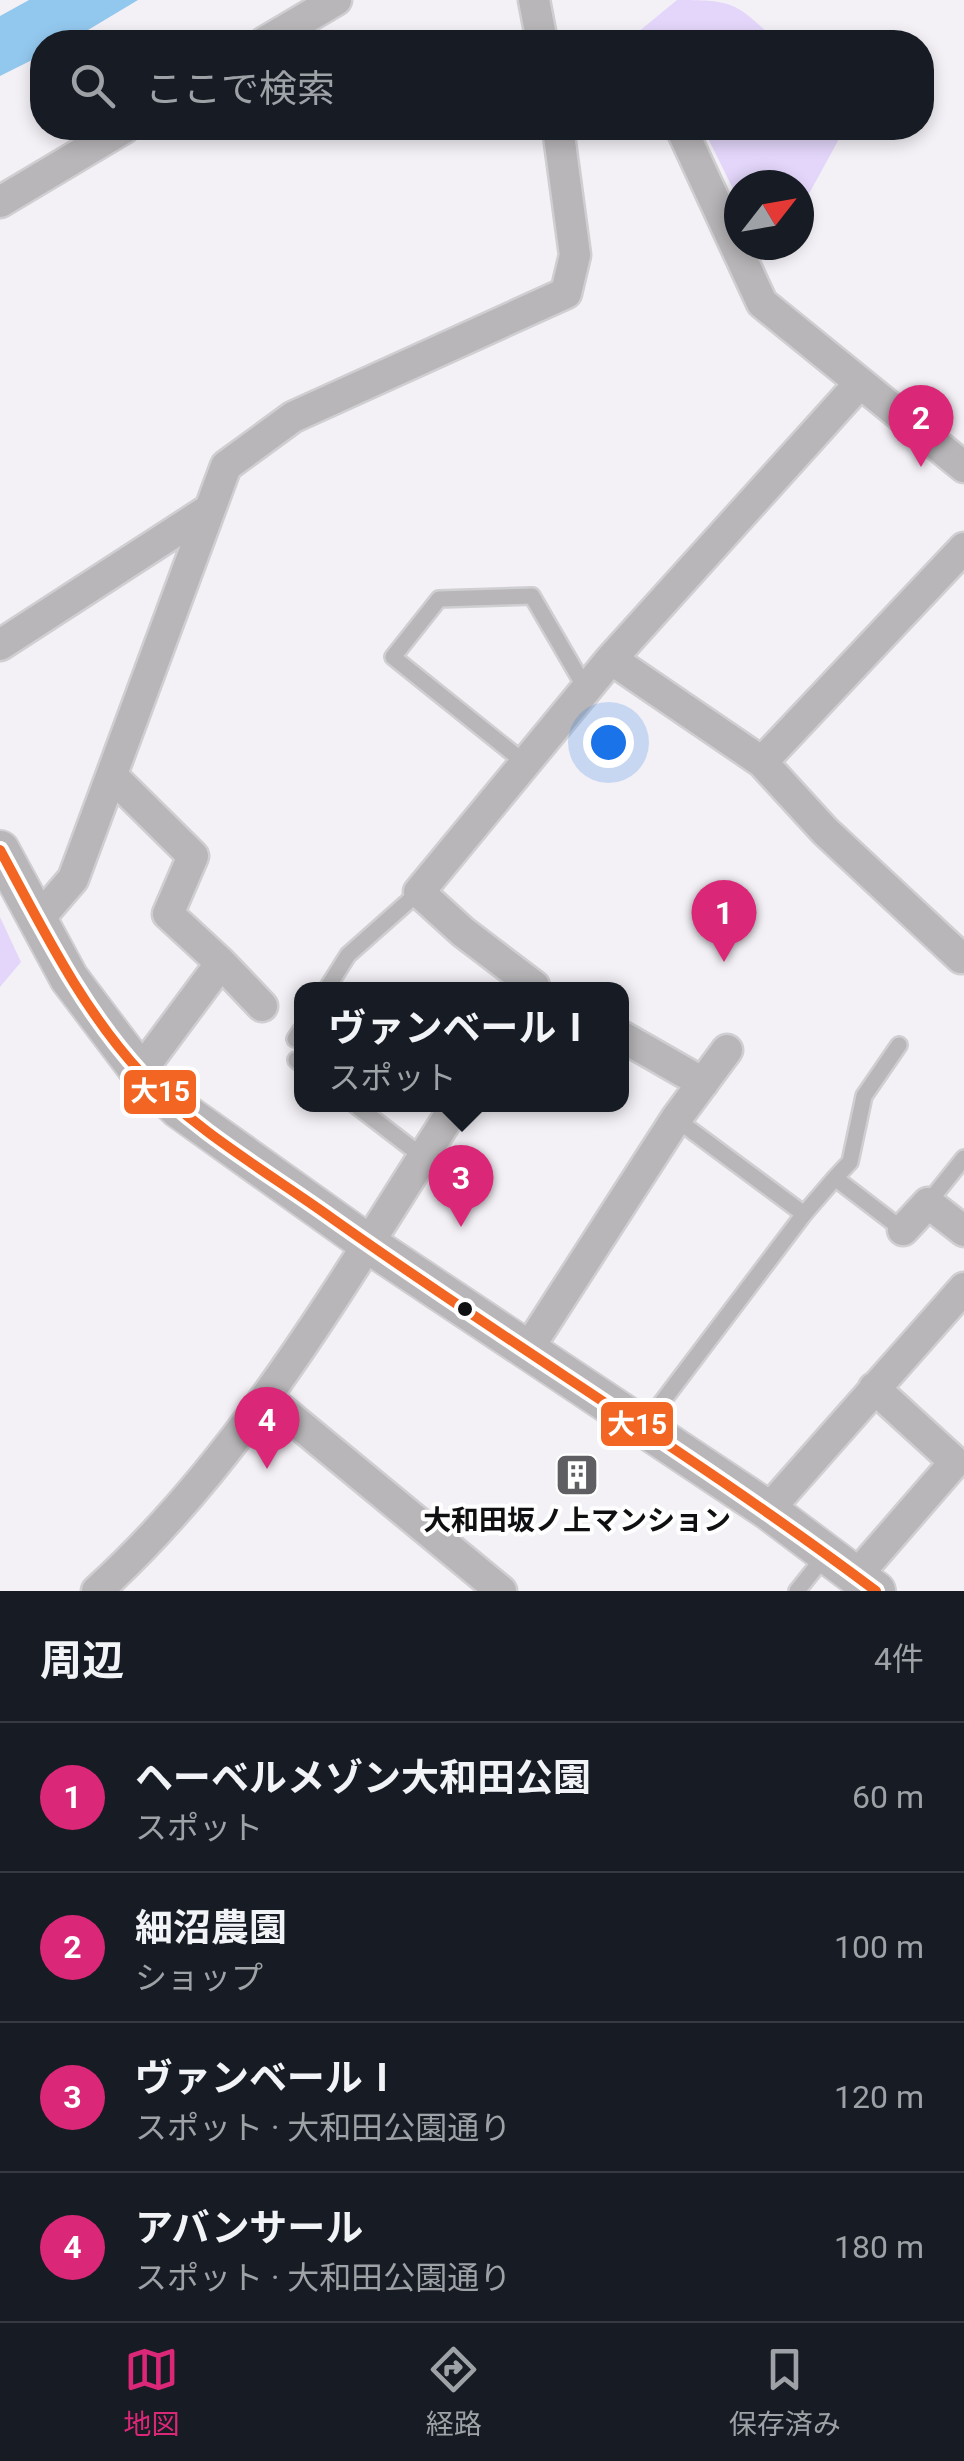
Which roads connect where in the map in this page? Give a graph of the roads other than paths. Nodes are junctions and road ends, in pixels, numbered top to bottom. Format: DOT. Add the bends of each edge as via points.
graph roads {
  1 [pos="336,0"];
  2 [pos="534,0"];
  3 [pos="285,30"];
  4 [pos="540,30"];
  5 [pos="104,140"];
  6 [pos="560,140"];
  7 [pos="687,140"];
  8 [pos="0,202"];
  9 [pos="860,383"];
  10 [pos="964,467"];
  11 [pos="210,509"];
  12 [pos="964,548"];
  13 [pos="0,645"];
  14 [pos="611,659"];
  15 [pos="586,689"];
  16 [pos="762,762"];
  17 [pos="525,763"];
  18 [pos="112,777"];
  19 [pos="0,850"];
  20 [pos="420,892"];
  21 [pos="36,922"];
  22 [pos="964,955"];
  23 [pos="221,964"];
  24 [pos="331,982"];
  25 [pos="527,982"];
  26 [pos="262,1006"];
  27 [pos="629,1041"];
  28 [pos="899,1046"];
  29 [pos="727,1050"];
  30 [pos="140,1072"];
  31 [pos="702,1083"];
  32 [pos="364,1112"];
  33 [pos="452,1112"];
  34 [pos="676,1119"];
  35 [pos="423,1157"];
  36 [pos="964,1158"];
  37 [pos="836,1178"];
  38 [pos="928,1203"];
  39 [pos="804,1214"];
  40 [pos="903,1230"];
  41 [pos="964,1231"];
  42 [pos="367,1243"];
  43 [pos="964,1288"];
  44 [pos="528,1348"];
  45 [pos="874,1388"];
  46 [pos="266,1397"];
  47 [pos="644,1426"];
  48 [pos="768,1510"];
  49 [pos="854,1573"];
  50 [pos="97,1591"];
  51 [pos="501,1591"];
  52 [pos="797,1591"];
  1 -- 3 [label="street"];
  2 -- 4 [label="street"];
  5 -- 8 [label="street"];
  6 -- 11 [label="street" via="576,255 566,293 293,417 226,466"];
  7 -- 9 [label="street" via="762,303"];
  9 -- 10 [label="street"];
  9 -- 14 [label="street"];
  11 -- 13 [label="street"];
  11 -- 18 [label="street"];
  12 -- 16 [label="street"];
  14 -- 15 [label="street"];
  14 -- 16 [label="street"];
  15 -- 17 [label="street"];
  15 -- 17 [label="lane" via="532,596 439,599 392,658"];
  16 -- 22 [label="street" via="824,831"];
  17 -- 20 [label="street"];
  18 -- 21 [label="street" via="73,879"];
  18 -- 23 [label="street" via="194,856 168,914"];
  19 -- 21 [label="street"];
  20 -- 24 [label="lane" via="348,955"];
  20 -- 25 [label="street"];
  21 -- 30 [label="street"];
  23 -- 26 [label="street"];
  23 -- 30 [label="street"];
  27 -- 31 [label="street"];
  28 -- 37 [label="lane" via="864,1096 850,1162"];
  29 -- 31 [label="street"];
  30 -- 42 [label="street" via="222,1144"];
  31 -- 34 [label="street"];
  32 -- 35 [label="lane"];
  33 -- 35 [label="street"];
  34 -- 39 [label="lane"];
  34 -- 44 [label="street"];
  35 -- 42 [label="street"];
  36 -- 38 [label="lane"];
  37 -- 39 [label="lane"];
  37 -- 40 [label="lane"];
  38 -- 40 [label="street"];
  38 -- 41 [label="street"];
  39 -- 47 [label="lane"];
  42 -- 44 [label="street"];
  42 -- 46 [label="street"];
  43 -- 45 [label="street"];
  44 -- 47 [label="street"];
  45 -- 48 [label="street"];
  45 -- 49 [label="street" via="955,1462"];
  46 -- 50 [label="street" via="170,1516"];
  46 -- 51 [label="street"];
  47 -- 48 [label="street"];
  48 -- 49 [label="street"];
  49 -- 52 [label="lane"];
}
